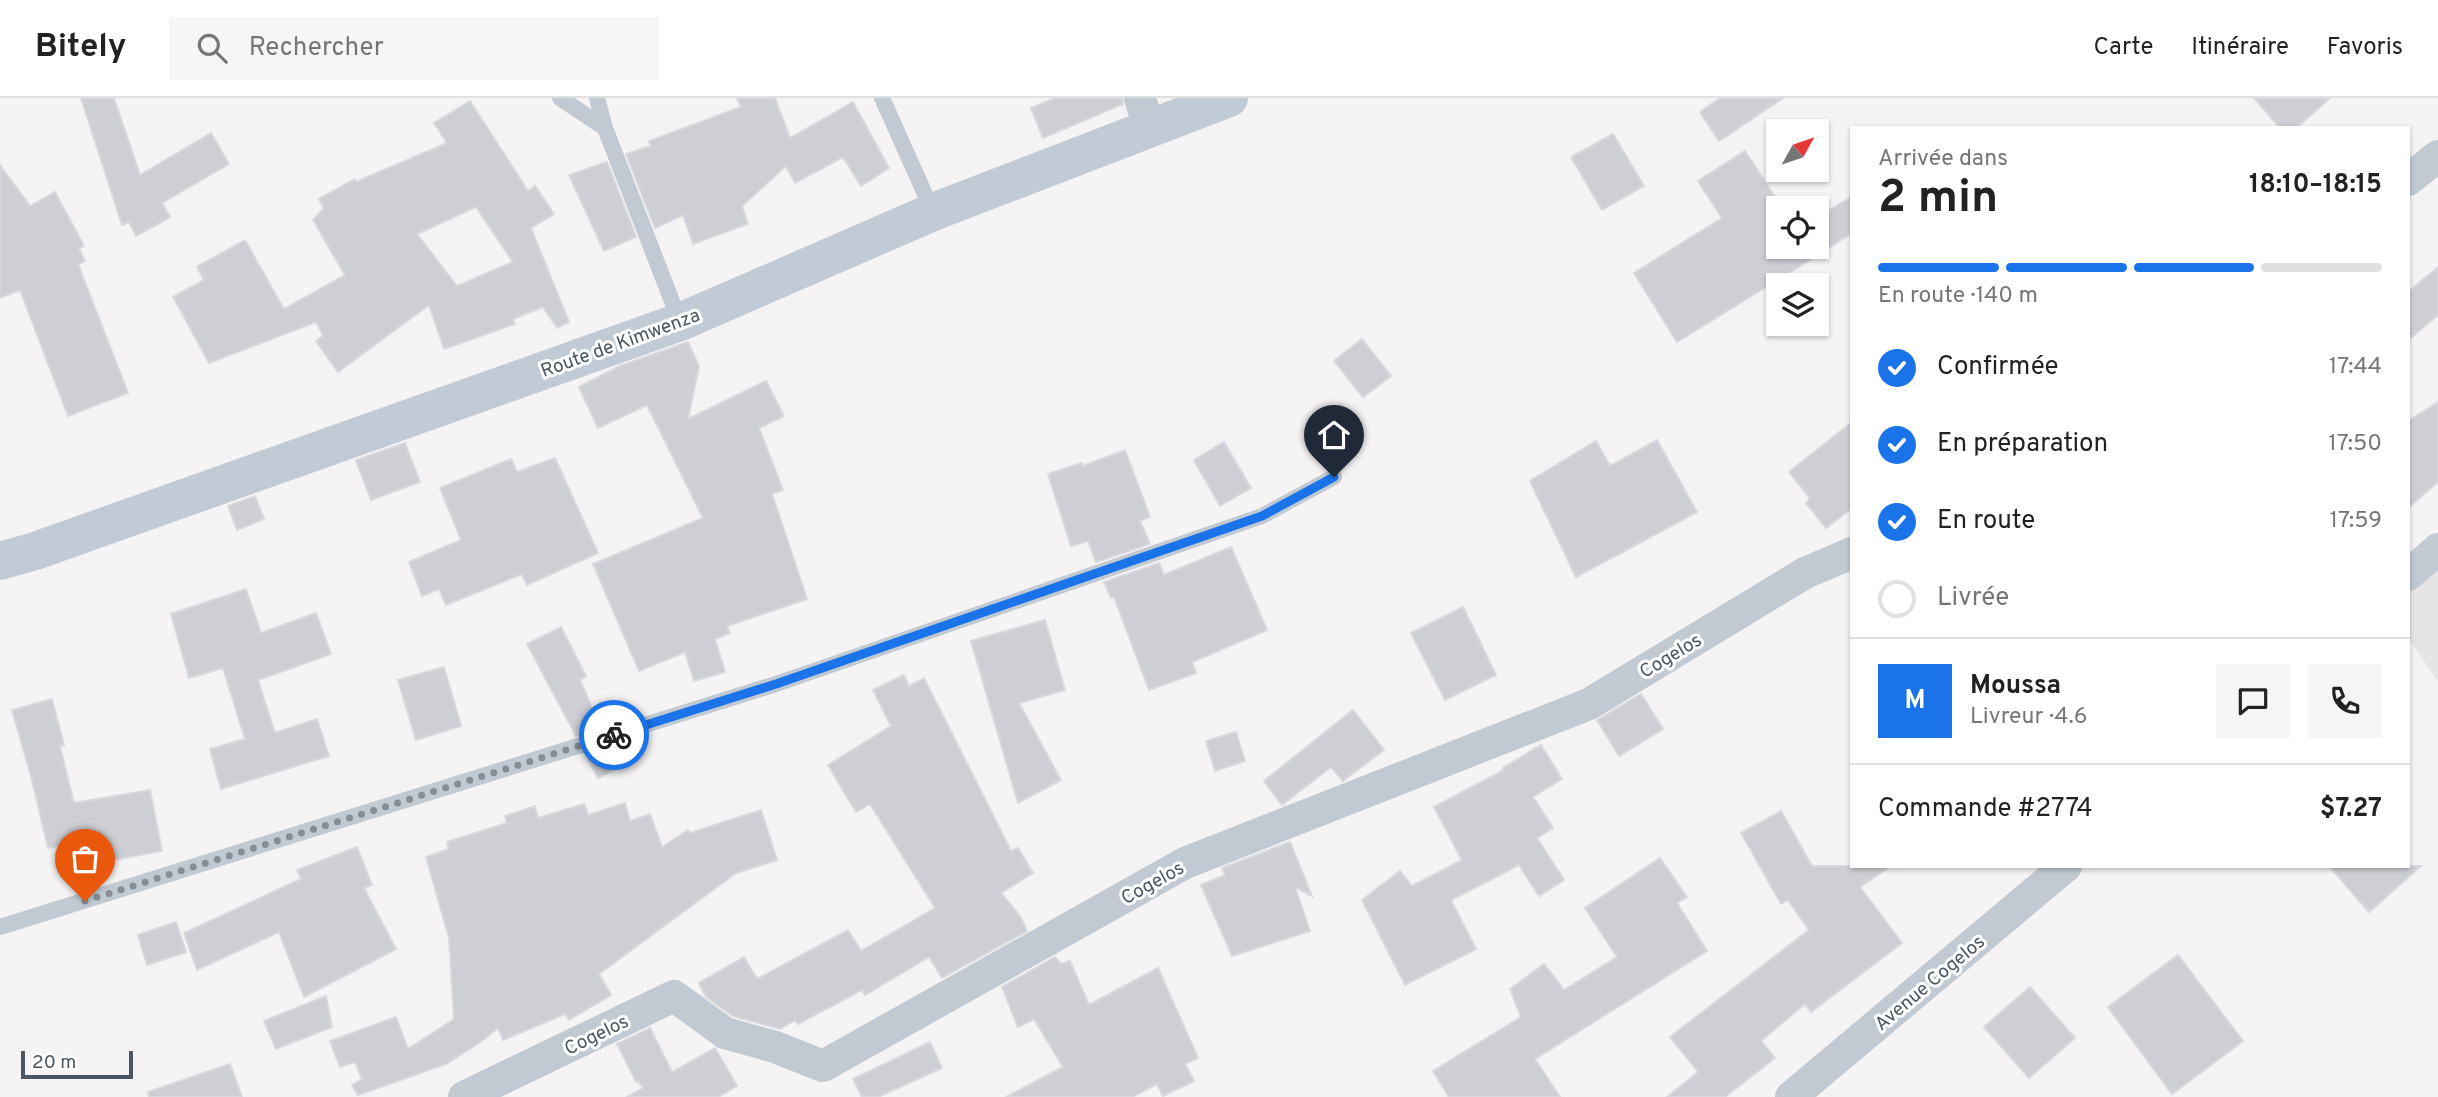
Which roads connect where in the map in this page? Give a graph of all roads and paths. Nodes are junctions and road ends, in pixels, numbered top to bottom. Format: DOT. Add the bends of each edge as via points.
graph roads {
  1 [pos="560,98"];
  2 [pos="597,98"];
  3 [pos="882,98"];
  4 [pos="1229,98"];
  5 [pos="1144,113"];
  6 [pos="605,128"];
  7 [pos="2438,156"];
  8 [pos="2410,178"];
  9 [pos="933,212"];
  10 [pos="680,322"];
  11 [pos="1334,477"];
  12 [pos="2438,549"];
  13 [pos="1850,554"];
  14 [pos="0,561"];
  15 [pos="2410,573"];
  16 [pos="2064,868"];
  17 [pos="0,927"];
  18 [pos="464,1097"];
  19 [pos="1791,1097"];
  1 -- 6 [label="lane"];
  2 -- 6 [label="lane"];
  3 -- 9 [label="lane"];
  4 -- 5 [label="street, Route de Kimwenza"];
  5 -- 9 [label="street, Route de Kimwenza"];
  6 -- 10 [label="lane"];
  7 -- 8 [label="street"];
  9 -- 10 [label="street, Route de Kimwenza"];
  10 -- 14 [label="street, Route de Kimwenza"];
  11 -- 17 [label="lane" via="1262,516 776,684"];
  12 -- 15 [label="street"];
  13 -- 18 [label="street, Cogelos" via="1805,573 1589,704 1185,863 823,1066 725,1033 674,996"];
  16 -- 19 [label="street, Avenue Cogelos"];
}
